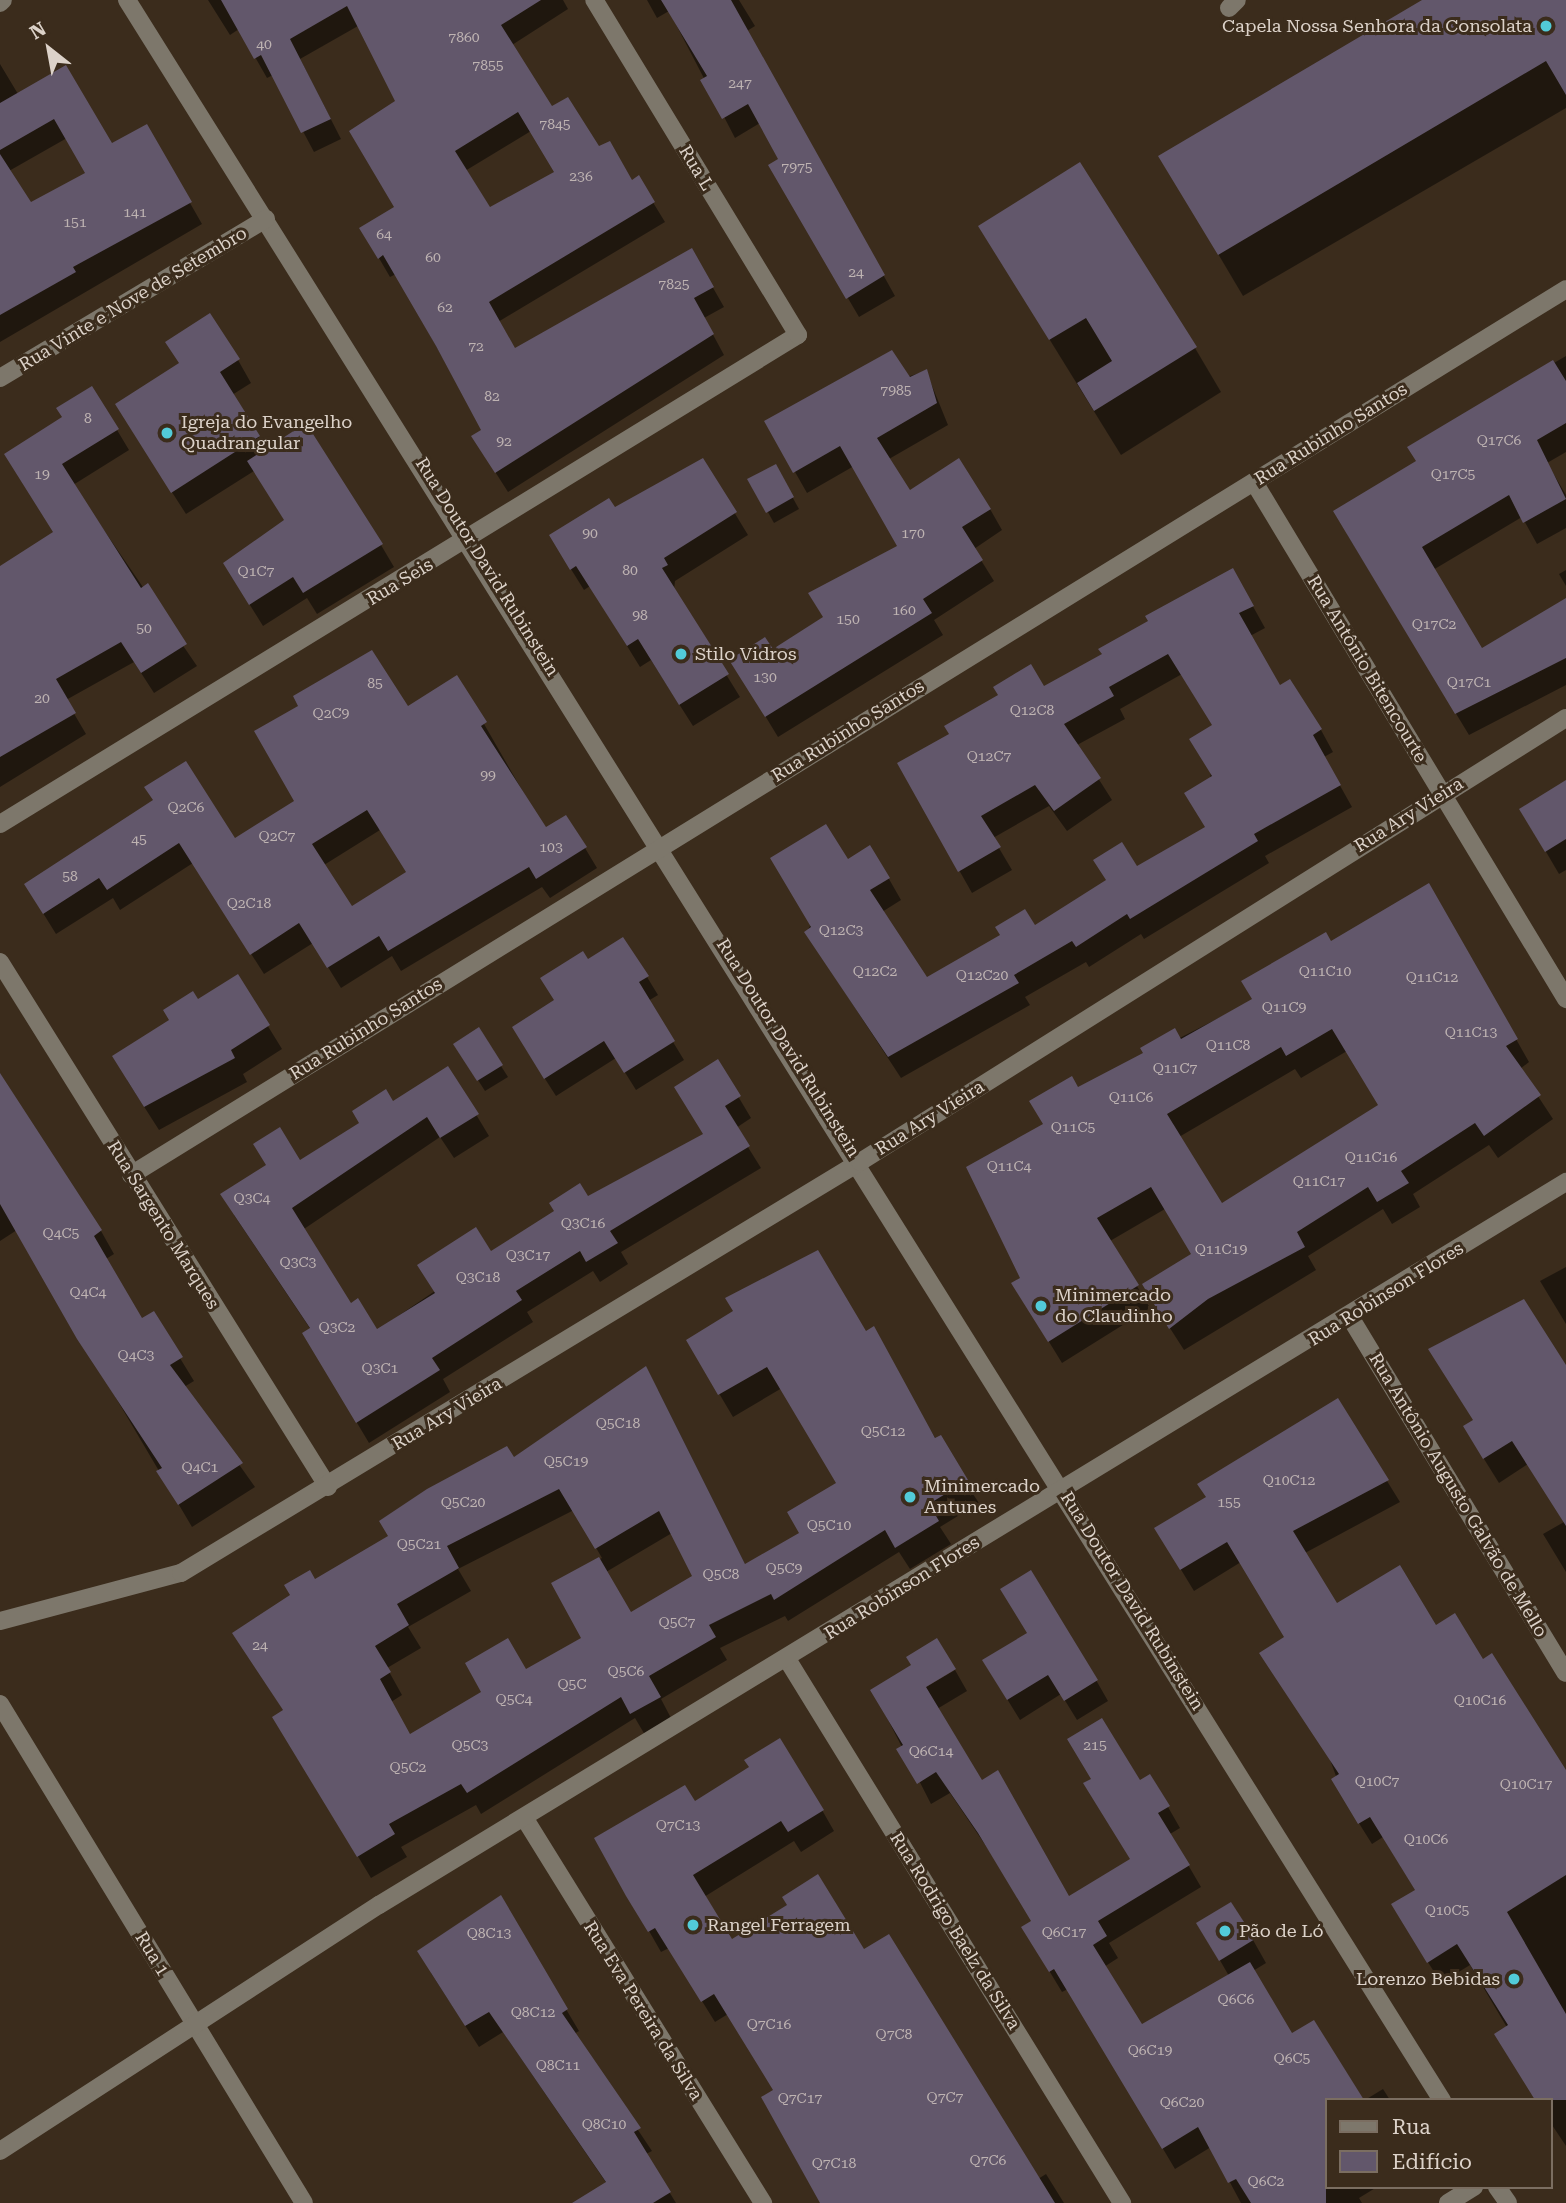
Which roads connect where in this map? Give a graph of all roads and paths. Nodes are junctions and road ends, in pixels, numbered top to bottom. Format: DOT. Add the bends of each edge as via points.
graph roads {
  1 [pos="127,0"];
  2 [pos="594,0"];
  3 [pos="266,219"];
  4 [pos="1566,289"];
  5 [pos="798,335"];
  6 [pos="0,379"];
  7 [pos="1254,482"];
  8 [pos="471,540"];
  9 [pos="1566,718"];
  10 [pos="1442,794"];
  11 [pos="0,824"];
  12 [pos="661,846"];
  13 [pos="0,962"];
  14 [pos="1566,999"];
  15 [pos="860,1163"];
  16 [pos="131,1175"];
  17 [pos="1566,1182"];
  18 [pos="1350,1317"];
  19 [pos="328,1487"];
  20 [pos="1063,1489"];
  21 [pos="0,1621"];
  22 [pos="787,1659"];
  23 [pos="1566,1673"];
  24 [pos="0,1704"];
  25 [pos="525,1819"];
  26 [pos="195,2025"];
  27 [pos="1442,2098"];
  28 [pos="0,2151"];
  29 [pos="1471,2189"];
  30 [pos="304,2203"];
  31 [pos="763,2203"];
  32 [pos="1122,2203"];
  33 [pos="1448,2203"];
  1 -- 3 [label="street, Rua Doutor David Rubinstein"];
  2 -- 5 [label="street, Rua L"];
  3 -- 6 [label="street, Rua Vinte e Nove de Setembro"];
  3 -- 8 [label="street, Rua Doutor David Rubinstein"];
  4 -- 7 [label="street, Rua Rubinho Santos"];
  5 -- 8 [label="street, Rua Seis"];
  7 -- 10 [label="street, Rua Antônio Bitencourte"];
  7 -- 12 [label="street, Rua Rubinho Santos"];
  8 -- 11 [label="street, Rua Seis"];
  8 -- 12 [label="street, Rua Doutor David Rubinstein"];
  9 -- 10 [label="street, Rua Ary Vieira"];
  10 -- 14 [label="street, Rua Antônio Bitencourte"];
  10 -- 15 [label="street, Rua Ary Vieira"];
  12 -- 15 [label="street, Rua Doutor David Rubinstein"];
  12 -- 16 [label="street, Rua Rubinho Santos"];
  13 -- 16 [label="street, Rua Sargento Marques"];
  15 -- 19 [label="street, Rua Ary Vieira"];
  15 -- 20 [label="street, Rua Doutor David Rubinstein"];
  16 -- 19 [label="street, Rua Sargento Marques"];
  17 -- 18 [label="street, Rua Robinson Flores"];
  18 -- 20 [label="street, Rua Robinson Flores"];
  18 -- 23 [label="street, Rua Antônio Augusto Galvão de Mello"];
  19 -- 21 [label="street, Rua Ary Vieira" via="181,1573"];
  20 -- 22 [label="street, Rua Robinson Flores"];
  20 -- 27 [label="street, Rua Doutor David Rubinstein"];
  22 -- 25 [label="street, Rua Robinson Flores"];
  22 -- 32 [label="street, Rua Rodrigo Baelz da Silva"];
  24 -- 26 [label="street, Rua 1"];
  25 -- 26 [label="street, Rua Robinson Flores" via="379,1905"];
  25 -- 31 [label="street, Rua Eva Pereira da Silva"];
  26 -- 28 [label="street, Rua Robinson Flores"];
  26 -- 30 [label="street, Rua 1"];
  29 -- 33 [label="street"];
}
